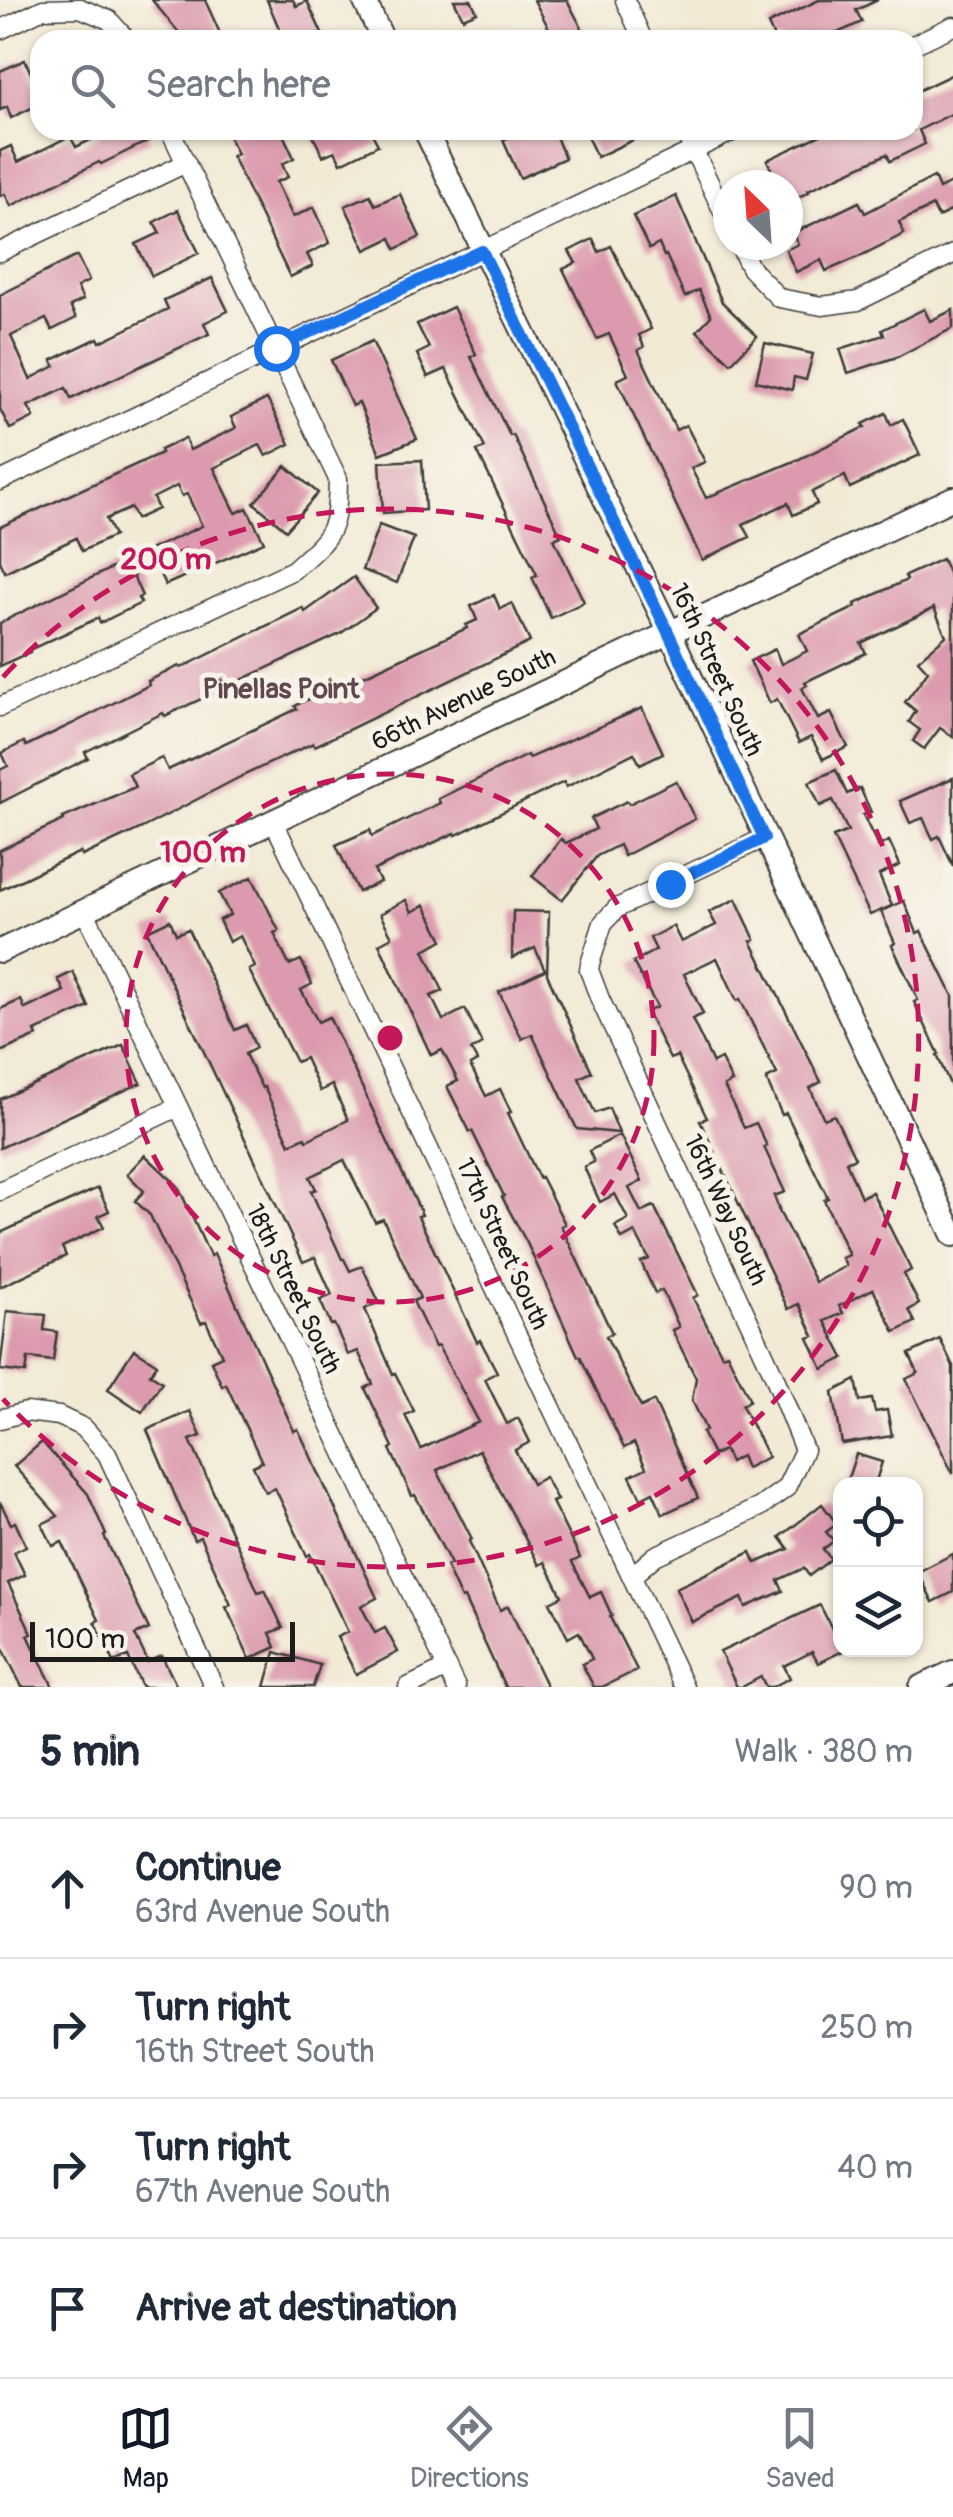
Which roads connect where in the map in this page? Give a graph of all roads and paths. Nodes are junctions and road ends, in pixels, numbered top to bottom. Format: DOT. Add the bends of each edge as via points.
graph roads {
  1 [pos="364,0"];
  2 [pos="625,0"];
  3 [pos="953,26"];
  4 [pos="0,30"];
  5 [pos="118,30"];
  6 [pos="378,30"];
  7 [pos="638,30"];
  8 [pos="923,40"];
  9 [pos="175,140"];
  10 [pos="431,140"];
  11 [pos="688,140"];
  12 [pos="714,140"];
  13 [pos="693,150"];
  14 [pos="186,163"];
  15 [pos="713,191"];
  16 [pos="482,251"];
  17 [pos="0,252"];
  18 [pos="953,254"];
  19 [pos="746,260"];
  20 [pos="276,348"];
  21 [pos="0,480"];
  22 [pos="953,498"];
  23 [pos="668,632"];
  24 [pos="0,707"];
  25 [pos="274,822"];
  26 [pos="764,838"];
  27 [pos="85,912"];
  28 [pos="0,951"];
  29 [pos="178,1107"];
  30 [pos="0,1191"];
  31 [pos="953,1236"];
  32 [pos="0,1419"];
  33 [pos="632,1576"];
  34 [pos="447,1668"];
  35 [pos="953,1672"];
  36 [pos="214,1687"];
  37 [pos="408,1687"];
  38 [pos="456,1687"];
  39 [pos="684,1687"];
  40 [pos="921,1687"];
  1 -- 6 [label="street"];
  2 -- 7 [label="street"];
  3 -- 8 [label="street"];
  4 -- 5 [label="street" via="42,10 80,8"];
  9 -- 14 [label="street"];
  10 -- 16 [label="street, 16th Street South"];
  11 -- 13 [label="street"];
  12 -- 13 [label="street"];
  13 -- 15 [label="street"];
  13 -- 16 [label="street"];
  14 -- 17 [label="street"];
  14 -- 20 [label="street"];
  16 -- 20 [label="street"];
  16 -- 23 [label="street, 16th Street South"];
  18 -- 19 [label="street" via="858,301 822,306 779,298"];
  20 -- 21 [label="street"];
  20 -- 24 [label="street" via="338,480 338,516 326,541 293,570"];
  22 -- 23 [label="street, 66th Avenue South"];
  23 -- 25 [label="street, 66th Avenue South"];
  23 -- 26 [label="street, 16th Street South"];
  25 -- 27 [label="street, 66th Avenue South"];
  25 -- 33 [label="street, 17th Street South"];
  26 -- 31 [label="street, 16th Street South"];
  26 -- 33 [label="street, 16th Way South" via="617,908 603,923 590,964 804,1450 786,1488 655,1556"];
  27 -- 28 [label="street, 66th Avenue South"];
  27 -- 29 [label="street, 18th Street South"];
  29 -- 30 [label="street"];
  29 -- 34 [label="street, 18th Street South"];
  32 -- 36 [label="street" via="26,1412 59,1416 84,1428 107,1454"];
  33 -- 39 [label="street, 17th Street South"];
  34 -- 37 [label="street"];
  34 -- 38 [label="street, 18th Street South"];
  35 -- 40 [label="street"];
}
